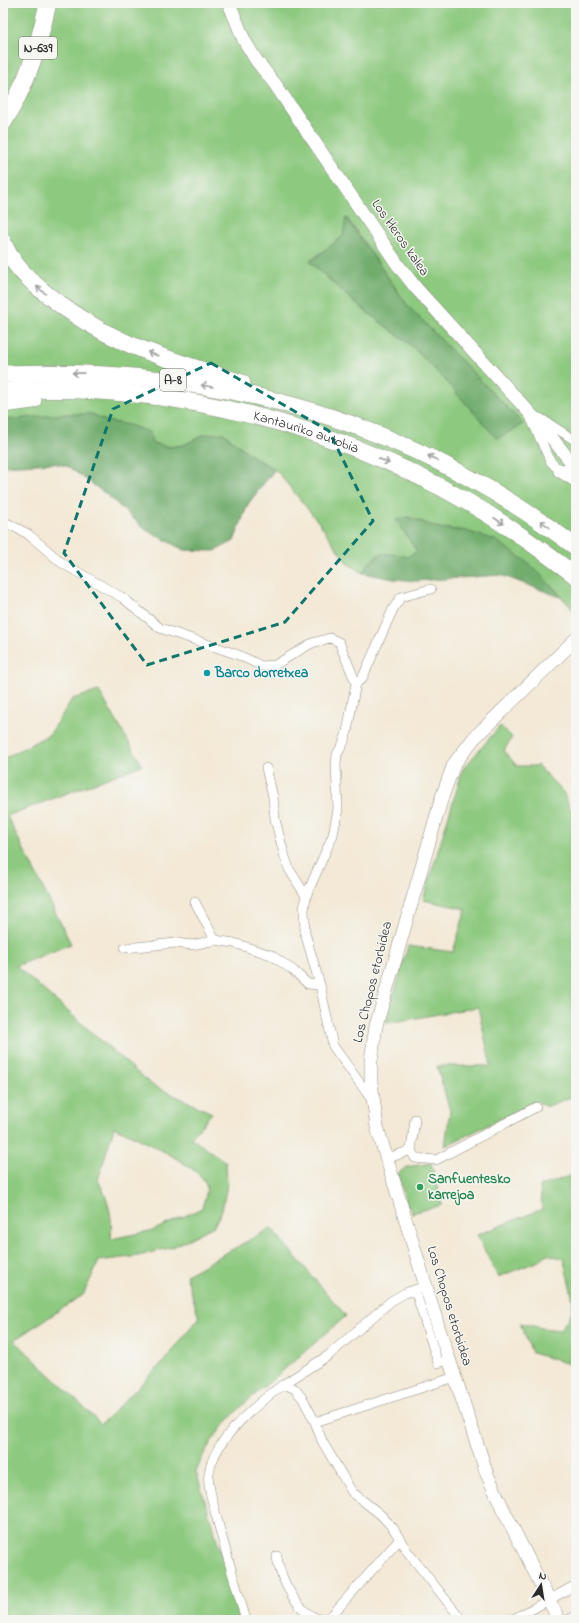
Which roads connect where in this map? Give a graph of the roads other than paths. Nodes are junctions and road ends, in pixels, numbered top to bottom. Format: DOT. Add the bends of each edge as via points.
graph roads {
  1 [pos="229,3"];
  2 [pos="46,6"];
  3 [pos="3,123"];
  4 [pos="3,242"];
  5 [pos="3,374"];
  6 [pos="3,391"];
  7 [pos="187,401"];
  8 [pos="3,404"];
  9 [pos="526,408"];
  10 [pos="339,420"];
  11 [pos="574,439"];
  12 [pos="556,442"];
  13 [pos="550,456"];
  14 [pos="556,467"];
  15 [pos="576,468"];
  16 [pos="576,472"];
  17 [pos="576,483"];
  18 [pos="3,521"];
  19 [pos="576,548"];
  20 [pos="576,576"];
  21 [pos="431,589"];
  22 [pos="576,639"];
  23 [pos="356,683"];
  24 [pos="266,768"];
  25 [pos="306,896"];
  26 [pos="195,902"];
  27 [pos="215,940"];
  28 [pos="125,948"];
  29 [pos="320,985"];
  30 [pos="372,1100"];
  31 [pos="536,1107"];
  32 [pos="415,1119"];
  33 [pos="411,1150"];
  34 [pos="386,1159"];
  35 [pos="420,1288"];
  36 [pos="454,1377"];
  37 [pos="284,1384"];
  38 [pos="315,1422"];
  39 [pos="400,1539"];
  40 [pos="277,1556"];
  41 [pos="576,1586"];
  42 [pos="549,1601"];
  43 [pos="576,1616"];
  44 [pos="246,1620"];
  45 [pos="462,1620"];
  46 [pos="512,1620"];
  47 [pos="559,1620"];
  48 [pos="568,1620"];
  1 -- 9 [label="street, Los Heros kalea" via="244,40 256,60 398,265 421,294"];
  2 -- 3 [label="highway, N-639" via="39,43 26,82"];
  10 -- 4 [label="highway, one-way" via="316,406 160,357 93,328 34,285 17,266"];
  10 -- 5 [label="highway, Kantauriko autobia / A-8, one-way" via="252,394 169,380 86,373"];
  6 -- 7 [label="highway, Kantauriko autobia / A-8" via="102,391"];
  7 -- 8 [label="highway" via="56,398"];
  7 -- 20 [label="highway, Kantauriko autobia / A-8, one-way" via="232,410 309,432 409,472 488,514"];
  9 -- 11 [label="street"];
  9 -- 12 [label="street, Los Heros kalea"];
  9 -- 13 [label="street"];
  19 -- 10 [label="highway, Kantauriko autobia / A-8, one-way" via="542,522 458,471 419,452"];
  11 -- 12 [label="street"];
  12 -- 13 [label="street"];
  12 -- 15 [label="street, Los Heros kalea"];
  13 -- 14 [label="street"];
  14 -- 16 [label="street"];
  14 -- 17 [label="street" via="558,473"];
  18 -- 23 [label="street" via="28,534 62,562 123,598 160,628 236,654 262,666 275,665 312,643 330,638 339,642"];
  21 -- 23 [label="street" via="401,597 389,614 362,679"];
  22 -- 30 [label="street, Los Chopos etorbidea" via="474,738 454,764 442,797 376,1026 371,1060"];
  23 -- 25 [label="street" via="347,732 337,754 338,809 335,825"];
  24 -- 25 [label="street" via="284,854 289,869"];
  25 -- 29 [label="street" via="305,933"];
  26 -- 27 [label="street"];
  27 -- 28 [label="street" via="192,945 176,943"];
  27 -- 29 [label="street" via="234,943 271,955 308,984"];
  29 -- 30 [label="street" via="333,1046"];
  30 -- 34 [label="street, Los Chopos etorbidea"];
  31 -- 33 [label="street" via="436,1160 415,1158"];
  32 -- 33 [label="street"];
  33 -- 34 [label="street"];
  34 -- 35 [label="street, Los Chopos etorbidea"];
  35 -- 36 [label="street, Los Chopos etorbidea"];
  35 -- 37 [label="street" via="391,1301 334,1350"];
  36 -- 38 [label="street"];
  36 -- 42 [label="street, Los Chopos etorbidea" via="488,1474"];
  37 -- 38 [label="street" via="295,1389"];
  37 -- 44 [label="street" via="237,1425 213,1459 209,1474 222,1540"];
  38 -- 39 [label="street" via="322,1441 352,1492 381,1515"];
  39 -- 40 [label="street" via="332,1615 325,1619 313,1617 294,1599 283,1580"];
  39 -- 45 [label="street"];
  41 -- 42 [label="street"];
  42 -- 46 [label="street"];
  42 -- 47 [label="street, Los Chopos etorbidea"];
  43 -- 48 [label="street"];
}
